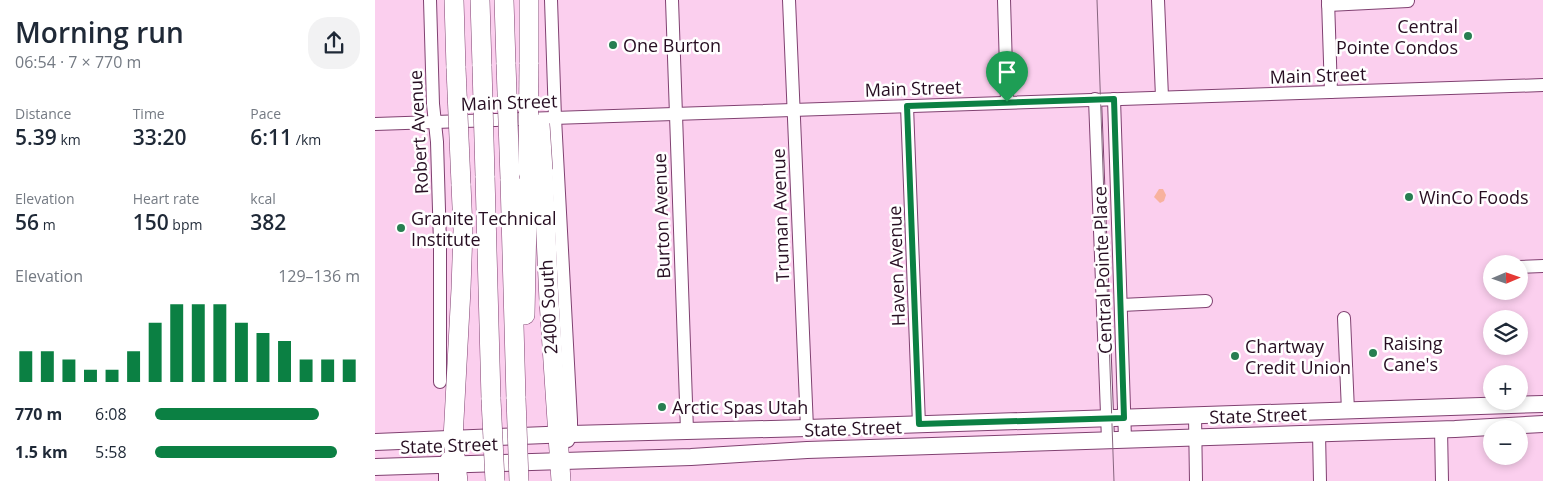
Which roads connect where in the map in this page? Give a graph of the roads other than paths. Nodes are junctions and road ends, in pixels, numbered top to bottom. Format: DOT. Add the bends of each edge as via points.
graph roads {
  1 [pos="430,0"];
  2 [pos="454,0"];
  3 [pos="480,0"];
  4 [pos="504,0"];
  5 [pos="551,0"];
  6 [pos="672,0"];
  7 [pos="789,0"];
  8 [pos="1003,0"];
  9 [pos="1158,0"];
  10 [pos="1408,1"];
  11 [pos="529,2"];
  12 [pos="1328,2"];
  13 [pos="1543,85"];
  14 [pos="1331,92"];
  15 [pos="1161,97"];
  16 [pos="1095,99"];
  17 [pos="1114,99"];
  18 [pos="1007,102"];
  19 [pos="907,106"];
  20 [pos="793,109"];
  21 [pos="675,113"];
  22 [pos="555,118"];
  23 [pos="435,122"];
  24 [pos="375,124"];
  25 [pos="536,171"];
  26 [pos="1543,266"];
  27 [pos="1528,267"];
  28 [pos="1206,301"];
  29 [pos="1121,305"];
  30 [pos="1345,318"];
  31 [pos="515,353"];
  32 [pos="440,382"];
  33 [pos="1543,404"];
  34 [pos="1348,411"];
  35 [pos="1195,416"];
  36 [pos="1107,418"];
  37 [pos="1124,418"];
  38 [pos="919,424"];
  39 [pos="1543,424"];
  40 [pos="851,427"];
  41 [pos="807,428"];
  42 [pos="1441,429"];
  43 [pos="687,432"];
  44 [pos="1319,433"];
  45 [pos="564,434"];
  46 [pos="1275,434"];
  47 [pos="1195,437"];
  48 [pos="453,439"];
  49 [pos="1125,439"];
  50 [pos="1108,440"];
  51 [pos="375,442"];
  52 [pos="807,450"];
  53 [pos="744,454"];
  54 [pos="560,461"];
  55 [pos="375,467"];
  56 [pos="451,473"];
  57 [pos="495,481"];
  58 [pos="519,481"];
  59 [pos="561,481"];
  60 [pos="1196,481"];
  61 [pos="1320,481"];
  62 [pos="1442,481"];
  1 -- 23 [label="street, Robert Avenue"];
  2 -- 48 [label="highway, bridge" via="463,230"];
  3 -- 57 [label="highway, bridge"];
  4 -- 31 [label="highway, bridge"];
  5 -- 22 [label="street, 2400 South"];
  6 -- 21 [label="street, Burton Avenue"];
  7 -- 20 [label="street, Truman Avenue"];
  8 -- 18 [label="street"];
  9 -- 15 [label="street"];
  10 -- 12 [label="street"];
  11 -- 25 [label="highway, bridge"];
  12 -- 14 [label="street"];
  13 -- 14 [label="street, Main Street"];
  14 -- 15 [label="street, Main Street"];
  15 -- 17 [label="street, Main Street"];
  16 -- 17 [label="street, Main Street"];
  16 -- 18 [label="street, Main Street"];
  16 -- 36 [label="street, Central Pointe Place"];
  17 -- 29 [label="street, Central Pointe Place"];
  18 -- 19 [label="street, Main Street"];
  19 -- 20 [label="street, Main Street"];
  19 -- 38 [label="street, Haven Avenue"];
  20 -- 21 [label="street, Main Street"];
  20 -- 41 [label="street, Truman Avenue"];
  21 -- 22 [label="street, Main Street"];
  21 -- 43 [label="street, Burton Avenue"];
  22 -- 23 [label="street, Main Street"];
  22 -- 45 [label="street, 2400 South"];
  23 -- 24 [label="street, Main Street"];
  23 -- 32 [label="street, Robert Avenue" via="440,244"];
  25 -- 31 [label="highway" via="526,311"];
  25 -- 45 [label="highway"];
  26 -- 27 [label="street"];
  28 -- 29 [label="street"];
  29 -- 37 [label="street, Central Pointe Place"];
  30 -- 34 [label="street"];
  31 -- 58 [label="highway, bridge"];
  33 -- 34 [label="main road, State Street"];
  34 -- 35 [label="main road, State Street"];
  34 -- 46 [label="main road" via="1340,420 1291,423 1281,426"];
  35 -- 37 [label="main road, State Street"];
  35 -- 47 [label="street"];
  36 -- 37 [label="main road, State Street"];
  36 -- 38 [label="main road, State Street"];
  36 -- 50 [label="street, Central Pointe Place"];
  37 -- 49 [label="street, Central Pointe Place"];
  38 -- 40 [label="main road, State Street"];
  39 -- 42 [label="main road, State Street"];
  40 -- 41 [label="main road, State Street"];
  40 -- 52 [label="main road" via="847,436 819,438"];
  41 -- 43 [label="main road, State Street"];
  41 -- 53 [label="main road" via="798,440 753,442"];
  42 -- 44 [label="main road, State Street"];
  42 -- 62 [label="street"];
  43 -- 45 [label="main road, State Street"];
  44 -- 46 [label="main road, State Street"];
  44 -- 61 [label="street"];
  45 -- 48 [label="main road, State Street"];
  45 -- 54 [label="highway"];
  46 -- 47 [label="main road, State Street"];
  47 -- 49 [label="main road, State Street"];
  47 -- 60 [label="street"];
  48 -- 51 [label="main road, State Street"];
  48 -- 56 [label="highway"];
  49 -- 50 [label="main road, State Street"];
  50 -- 52 [label="main road, State Street"];
  52 -- 53 [label="main road, State Street"];
  53 -- 54 [label="main road, State Street"];
  54 -- 56 [label="main road, State Street"];
  54 -- 59 [label="highway"];
  55 -- 56 [label="main road, State Street"];
}
